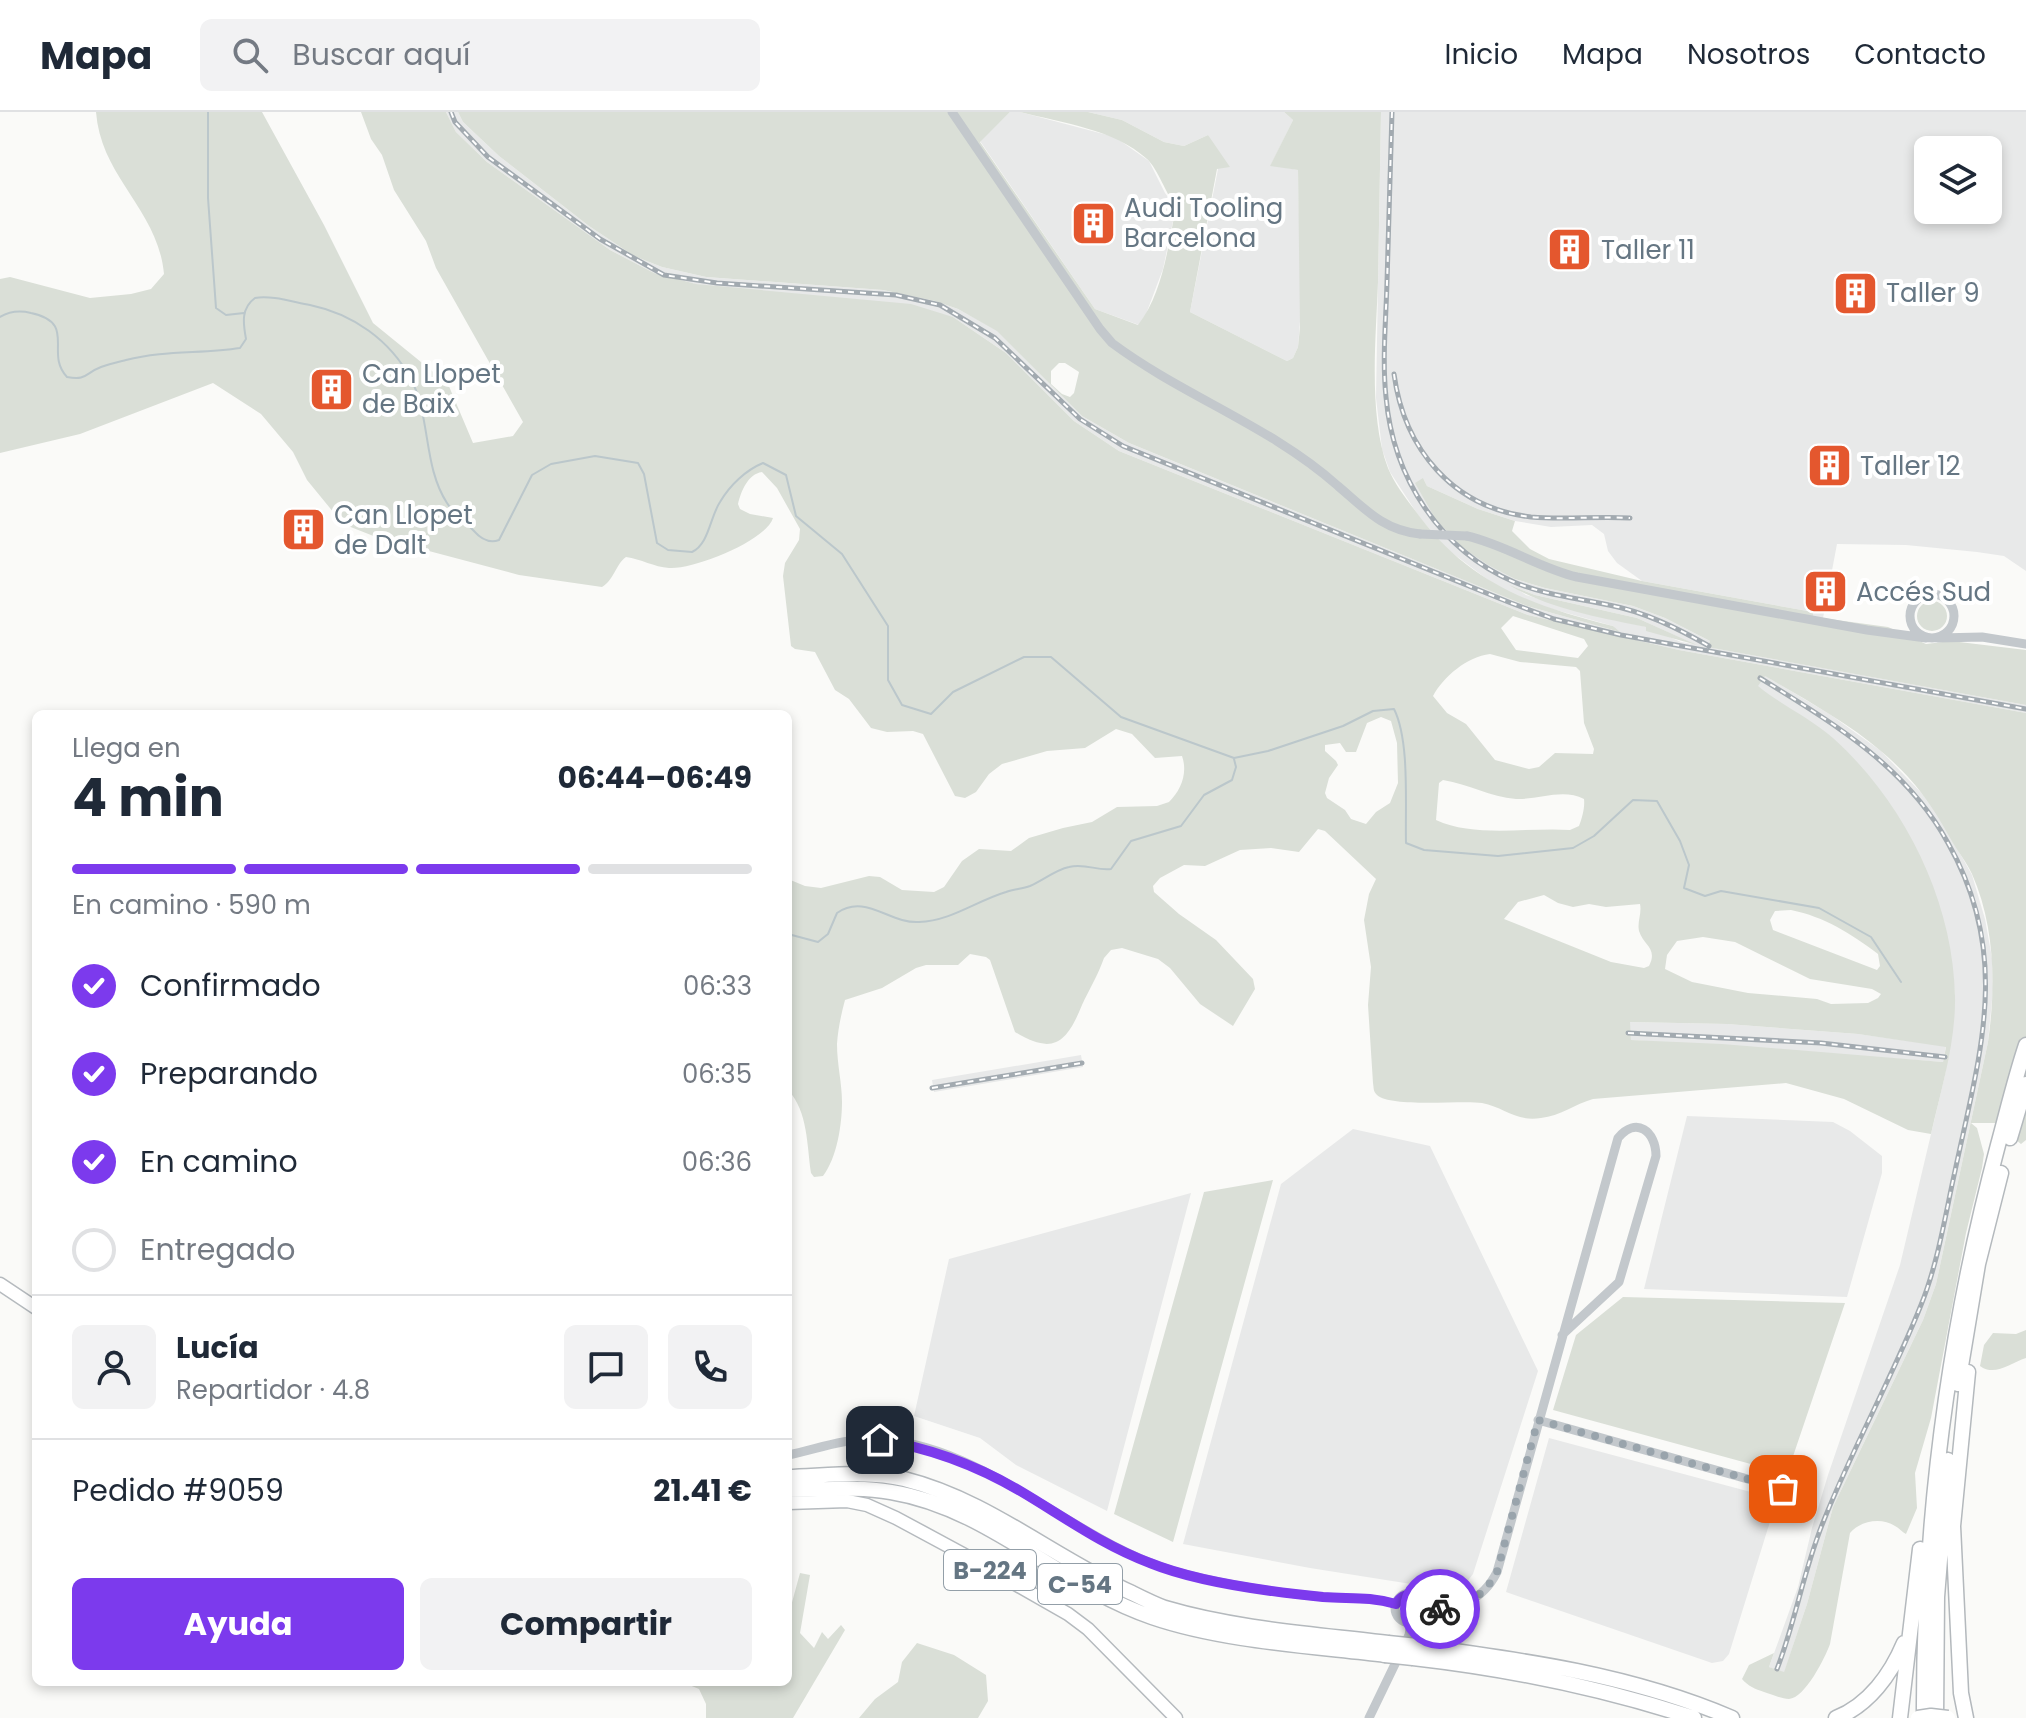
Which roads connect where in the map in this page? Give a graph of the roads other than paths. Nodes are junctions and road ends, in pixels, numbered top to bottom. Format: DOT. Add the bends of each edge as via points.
graph roads {
  1 [pos="952,112"];
  2 [pos="1953,609"];
  3 [pos="1909,618"];
  4 [pos="1887,632"];
  5 [pos="1982,637"];
  6 [pos="1929,638"];
  7 [pos="2026,644"];
  8 [pos="2026,1045"];
  9 [pos="2026,1084"];
  10 [pos="0,1284"];
  11 [pos="32,1305"];
  12 [pos="1962,1328"];
  13 [pos="1562,1335"];
  14 [pos="1538,1420"];
  15 [pos="792,1454"];
  16 [pos="792,1477"];
  17 [pos="1783,1489"];
  18 [pos="792,1490"];
  19 [pos="792,1503"];
  20 [pos="1396,1604"];
  21 [pos="1424,1607"];
  22 [pos="1411,1623"];
  23 [pos="1911,1624"];
  24 [pos="1386,1649"];
  25 [pos="1415,1652"];
  26 [pos="1961,1693"];
  27 [pos="1176,1718"];
  28 [pos="1369,1718"];
  29 [pos="1694,1718"];
  30 [pos="1732,1718"];
  31 [pos="1836,1718"];
  32 [pos="1900,1718"];
  33 [pos="1918,1718"];
  34 [pos="1924,1718"];
  35 [pos="1936,1718"];
  36 [pos="1948,1718"];
  37 [pos="1966,1718"];
  38 [pos="1973,1718"];
  1 -- 4 [label="street, bridge" via="1112,343 1287,448 1373,518 1399,531 1467,536 1577,577"];
  2 -- 3 [label="street" via="1944,597 1929,593 1916,599"];
  2 -- 5 [label="street" via="1961,627"];
  2 -- 6 [label="street" via="1950,629"];
  3 -- 4 [label="street" via="1903,627"];
  3 -- 6 [label="street" via="1914,630"];
  4 -- 6 [label="street"];
  5 -- 6 [label="street"];
  5 -- 7 [label="street"];
  8 -- 12 [label="highway" via="1975,1233"];
  9 -- 12 [label="highway"];
  10 -- 11 [label="main road"];
  12 -- 23 [label="highway" via="1945,1365"];
  12 -- 26 [label="highway" via="1969,1364 1953,1526"];
  12 -- 34 [label="highway" via="1934,1500 1925,1600"];
  12 -- 35 [label="highway" via="1943,1502"];
  13 -- 13 [label="street" via="1619,1282 1656,1156 1655,1141 1647,1131 1634,1128 1618,1138"];
  13 -- 14 [label="street"];
  14 -- 17 [label="street"];
  14 -- 21 [label="street" via="1492,1582 1466,1604"];
  15 -- 20 [label="street" via="863,1439 930,1450 982,1471 1150,1563 1212,1580"];
  16 -- 24 [label="highway, C-54 / C-54" via="900,1478 982,1509 1095,1577 1163,1607"];
  18 -- 24 [label="highway, C-54 / C-54" via="894,1492 972,1520 1111,1601 1153,1618 1197,1629"];
  19 -- 27 [label="main road, B-224" via="867,1505 961,1553 1088,1629"];
  20 -- 21 [label="street" via="1412,1594"];
  20 -- 22 [label="street" via="1398,1617"];
  21 -- 22 [label="street" via="1422,1616"];
  22 -- 28 [label="street"];
  23 -- 31 [label="highway" via="1879,1685"];
  23 -- 32 [label="highway"];
  24 -- 25 [label="highway, C-54 / C-54, bridge"];
  25 -- 29 [label="highway, C-54" via="1591,1687"];
  25 -- 30 [label="highway, C-54 / C-54" via="1509,1657 1568,1668 1667,1694"];
  26 -- 37 [label="highway"];
  26 -- 38 [label="highway"];
  33 -- 36 [label="highway, bridge"];
}
